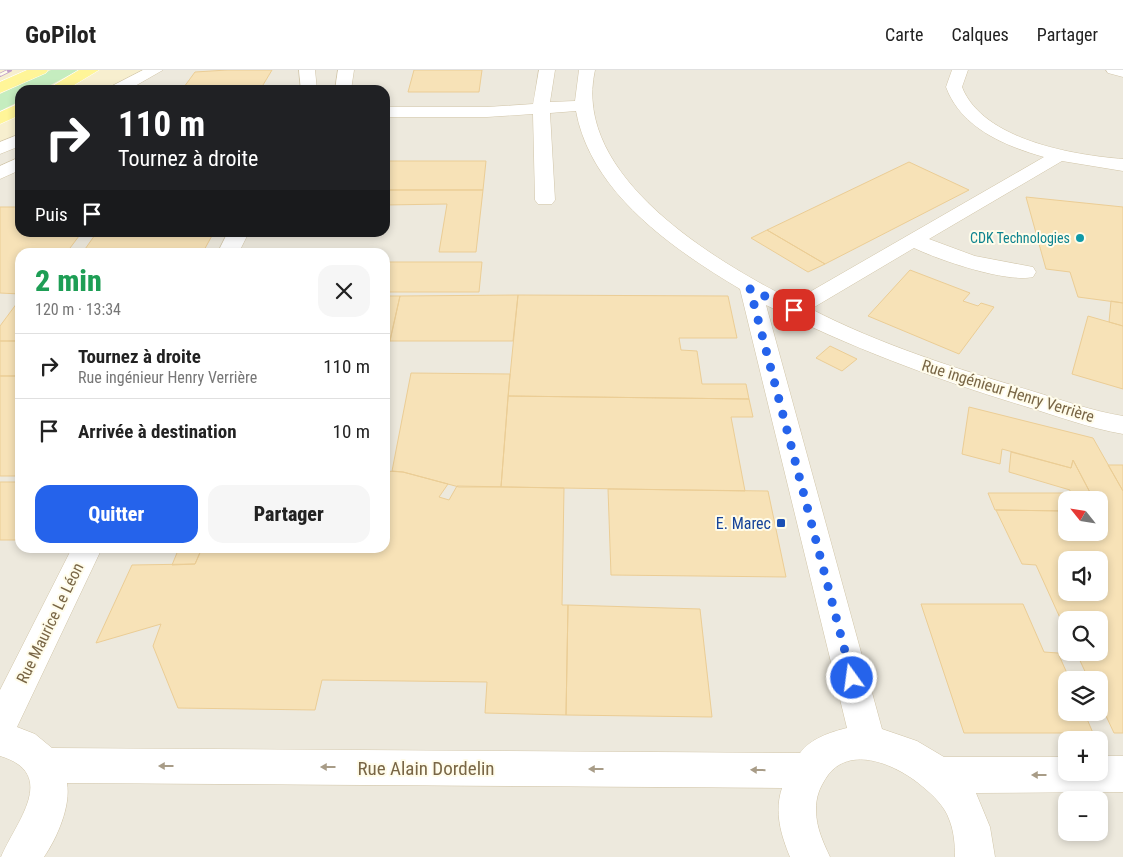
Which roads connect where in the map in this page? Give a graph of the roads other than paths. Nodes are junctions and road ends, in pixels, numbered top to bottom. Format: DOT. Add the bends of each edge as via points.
graph roads {
  1 [pos="40,70"];
  2 [pos="91,70"];
  3 [pos="155,70"];
  4 [pos="307,70"];
  5 [pos="346,70"];
  6 [pos="547,70"];
  7 [pos="587,70"];
  8 [pos="960,70"];
  9 [pos="1114,70"];
  10 [pos="1123,72"];
  11 [pos="63,85"];
  12 [pos="126,85"];
  13 [pos="308,85"];
  14 [pos="343,85"];
  15 [pos="0,88"];
  16 [pos="584,105"];
  17 [pos="541,108"];
  18 [pos="15,111"];
  19 [pos="390,112"];
  20 [pos="0,119"];
  21 [pos="15,142"];
  22 [pos="0,149"];
  23 [pos="1058,156"];
  24 [pos="1123,165"];
  25 [pos="15,166"];
  26 [pos="15,174"];
  27 [pos="0,175"];
  28 [pos="545,200"];
  29 [pos="913,240"];
  30 [pos="1025,272"];
  31 [pos="750,289"];
  32 [pos="794,310"];
  33 [pos="1123,425"];
  34 [pos="85,553"];
  35 [pos="0,726"];
  36 [pos="0,739"];
  37 [pos="868,743"];
  38 [pos="44,765"];
  39 [pos="807,771"];
  40 [pos="1123,774"];
  41 [pos="939,775"];
  42 [pos="22,857"];
  43 [pos="810,857"];
  44 [pos="975,857"];
  1 -- 15 [label="main road"];
  2 -- 11 [label="main road"];
  3 -- 12 [label="street"];
  4 -- 13 [label="street"];
  5 -- 14 [label="street"];
  6 -- 17 [label="street"];
  7 -- 16 [label="street, Rue ingénieur Henry Verrière"];
  8 -- 23 [label="street" via="954,87 965,110 1002,134"];
  9 -- 10 [label="street"];
  16 -- 17 [label="street"];
  16 -- 31 [label="street, Rue ingénieur Henry Verrière" via="590,134 611,176 652,219"];
  17 -- 19 [label="street" via="487,112"];
  17 -- 28 [label="street"];
  18 -- 20 [label="main road"];
  21 -- 22 [label="street"];
  23 -- 24 [label="street"];
  23 -- 29 [label="street"];
  25 -- 27 [label="street"];
  26 -- 27 [label="street"];
  29 -- 30 [label="street" via="946,255 985,266"];
  29 -- 32 [label="street"];
  31 -- 32 [label="street, Rue ingénieur Henry Verrière"];
  31 -- 37 [label="street"];
  32 -- 33 [label="street, Rue ingénieur Henry Verrière" via="857,340 952,377"];
  34 -- 35 [label="street, Rue Maurice Le Léon"];
  36 -- 38 [label="street" via="16,742 33,751"];
  37 -- 39 [label="street" via="844,745 823,755"];
  37 -- 41 [label="street" via="893,747 917,758"];
  39 -- 38 [label="street, Rue Alain Dordelin, one-way"];
  38 -- 42 [label="street" via="50,787 46,812 34,840"];
  39 -- 43 [label="street" via="798,791 796,814 801,839"];
  40 -- 41 [label="street, one-way"];
  41 -- 44 [label="street" via="959,799 972,828"];
}
